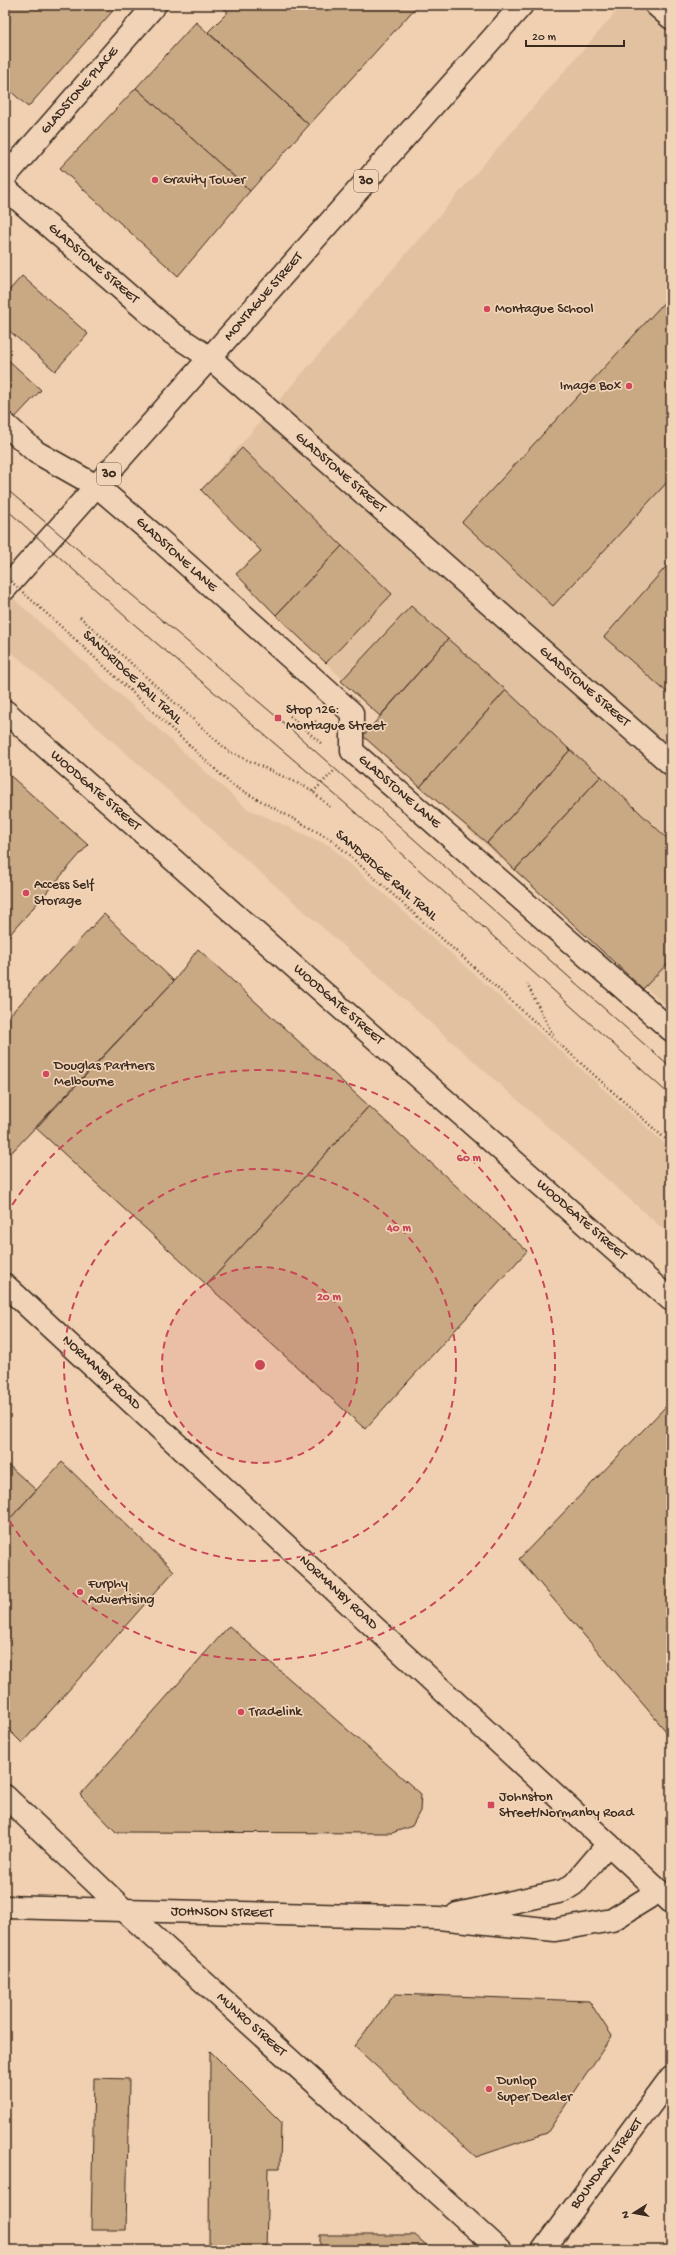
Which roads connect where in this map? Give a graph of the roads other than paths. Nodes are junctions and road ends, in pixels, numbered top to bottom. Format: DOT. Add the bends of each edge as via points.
graph roads {
  1 [pos="156,5"];
  2 [pos="522,5"];
  3 [pos="656,5"];
  4 [pos="671,18"];
  5 [pos="5,177"];
  6 [pos="5,188"];
  7 [pos="210,358"];
  8 [pos="5,424"];
  9 [pos="98,487"];
  10 [pos="5,589"];
  11 [pos="5,711"];
  12 [pos="671,764"];
  13 [pos="671,1030"];
  14 [pos="5,1284"];
  15 [pos="671,1300"];
  16 [pos="5,1796"];
  17 [pos="608,1844"];
  18 [pos="665,1897"];
  19 [pos="5,1907"];
  20 [pos="124,1910"];
  21 [pos="438,1918"];
  22 [pos="671,2077"];
  23 [pos="500,2250"];
  24 [pos="543,2250"];
  1 -- 5 [label="street, GLADSTONE PLACE"];
  2 -- 7 [label="street, MONTAGUE STREET / 30"];
  3 -- 4 [label="street"];
  6 -- 7 [label="street, GLADSTONE STREET" via="172,333"];
  7 -- 9 [label="street, MONTAGUE STREET / 30"];
  7 -- 12 [label="street, GLADSTONE STREET"];
  8 -- 9 [label="street, GLADSTONE LANE" via="36,452"];
  9 -- 10 [label="street, MONTAGUE STREET / 30"];
  9 -- 13 [label="street, GLADSTONE LANE" via="352,713 352,751"];
  11 -- 15 [label="street, WOODGATE STREET"];
  14 -- 17 [label="street, NORMANBY ROAD"];
  16 -- 20 [label="street, MUNRO STREET"];
  17 -- 18 [label="street, NORMANBY ROAD"];
  17 -- 21 [label="street, JOHNSON STREET" via="574,1884 563,1890"];
  18 -- 21 [label="street, JOHNSON STREET" via="612,1920 563,1929 547,1930"];
  19 -- 20 [label="street, JOHNSON STREET"];
  20 -- 21 [label="street, JOHNSON STREET"];
  20 -- 23 [label="street, MUNRO STREET"];
  22 -- 24 [label="street, BOUNDARY STREET"];
}
